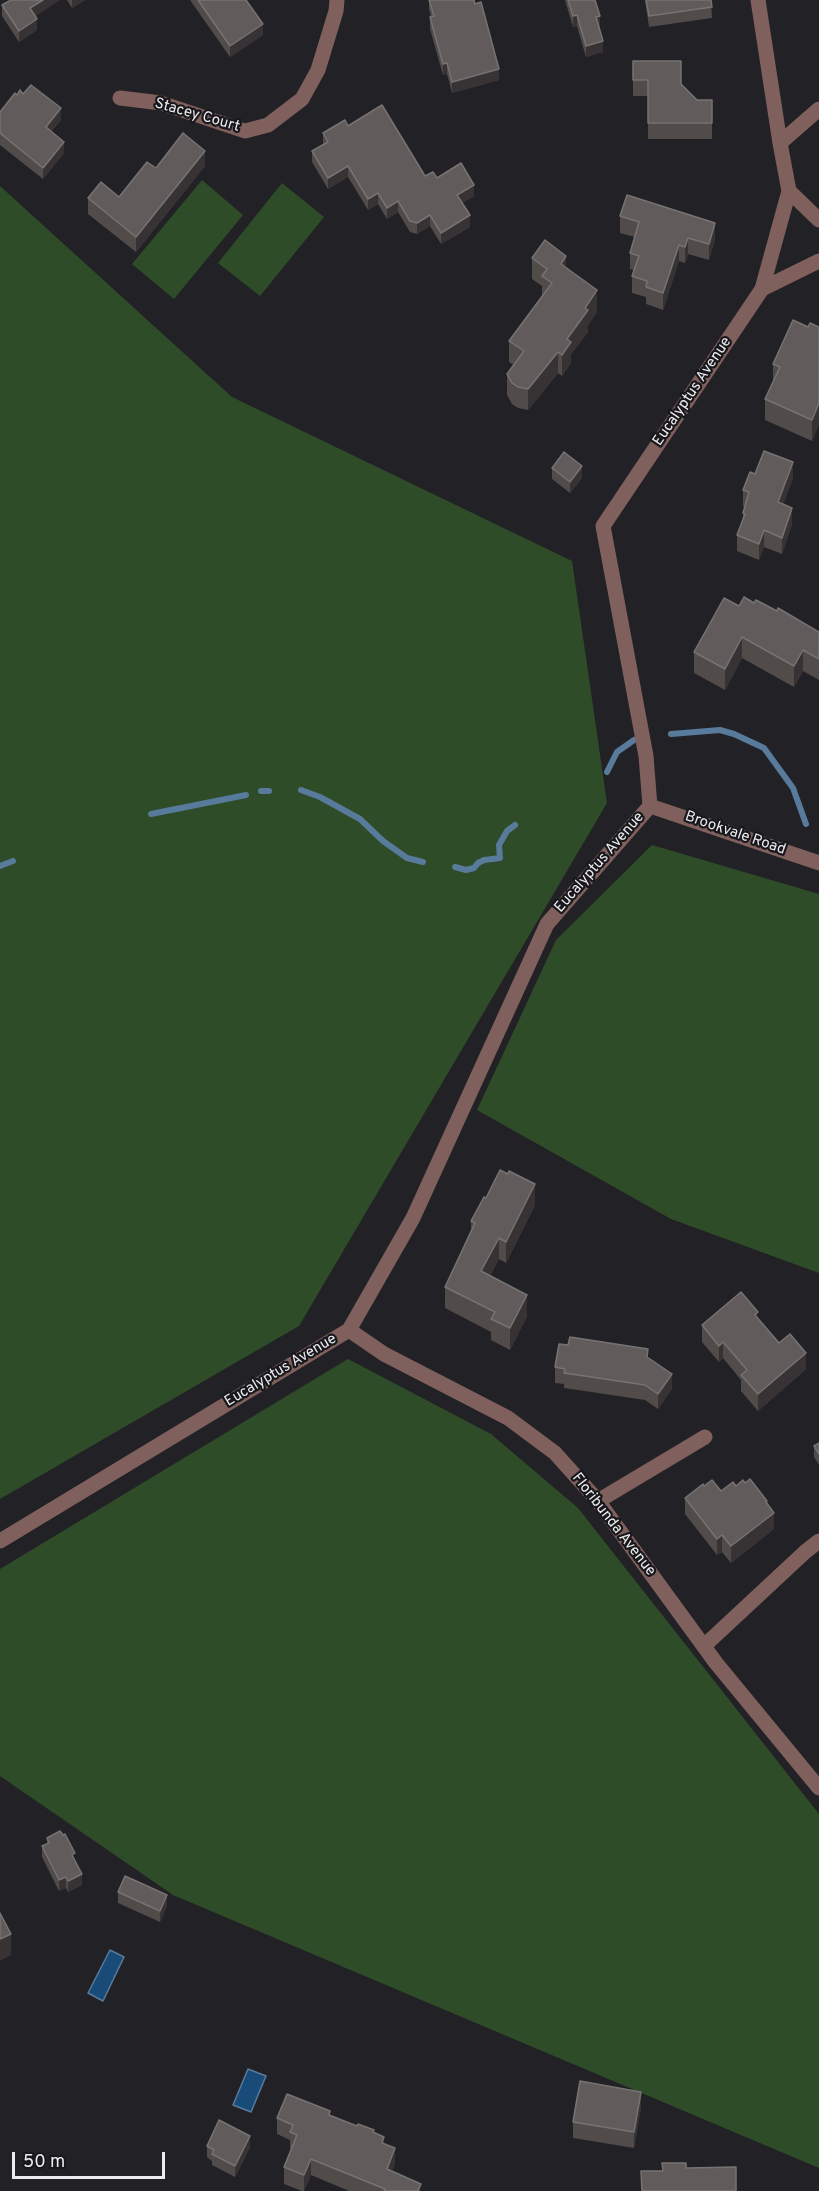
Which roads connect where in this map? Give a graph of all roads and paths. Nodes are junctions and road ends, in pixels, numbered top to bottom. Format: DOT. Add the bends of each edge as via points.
graph roads {
  1 [pos="337,0"];
  2 [pos="758,0"];
  3 [pos="120,98"];
  4 [pos="819,110"];
  5 [pos="780,143"];
  6 [pos="789,191"];
  7 [pos="819,219"];
  8 [pos="819,261"];
  9 [pos="762,289"];
  10 [pos="650,806"];
  11 [pos="819,863"];
  12 [pos="349,1330"];
  13 [pos="705,1437"];
  14 [pos="598,1501"];
  15 [pos="0,1541"];
  16 [pos="819,1541"];
  17 [pos="704,1646"];
  18 [pos="819,1788"];
  1 -- 3 [label="street, Stacey Court" via="318,70 302,99 268,124 245,130 161,103"];
  2 -- 5 [label="street, Eucalyptus Avenue"];
  4 -- 5 [label="street"];
  5 -- 6 [label="street, Eucalyptus Avenue"];
  6 -- 7 [label="street"];
  6 -- 9 [label="street, Eucalyptus Avenue"];
  8 -- 9 [label="street"];
  9 -- 10 [label="street, Eucalyptus Avenue" via="603,526 646,756"];
  10 -- 11 [label="street, Brookvale Road"];
  10 -- 12 [label="street, Eucalyptus Avenue" via="547,924 413,1218"];
  12 -- 14 [label="street, Floribunda Avenue" via="384,1354 508,1418 555,1453"];
  12 -- 15 [label="street, Eucalyptus Avenue"];
  13 -- 14 [label="street"];
  14 -- 17 [label="street, Floribunda Avenue"];
  16 -- 17 [label="street"];
  17 -- 18 [label="street, Floribunda Avenue"];
}
